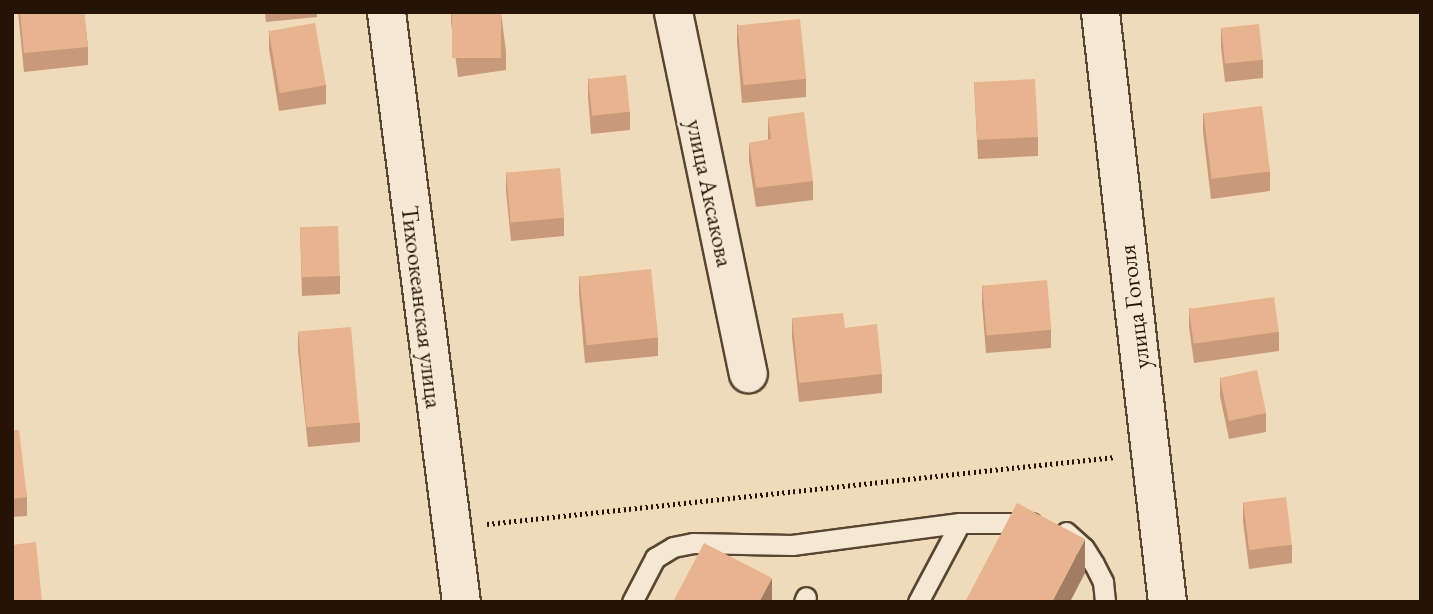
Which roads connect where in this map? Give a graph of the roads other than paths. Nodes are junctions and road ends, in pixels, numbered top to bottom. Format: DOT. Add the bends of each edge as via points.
graph roads {
  1 [pos="386,12"];
  2 [pos="673,12"];
  3 [pos="1100,12"];
  4 [pos="748,373"];
  5 [pos="960,523"];
  6 [pos="461,602"];
  7 [pos="632,602"];
  8 [pos="918,602"];
  9 [pos="1105,602"];
  10 [pos="1167,602"];
  1 -- 6 [label="street, Тихоокеанская улица"];
  2 -- 4 [label="street, улица Аксакова"];
  3 -- 10 [label="street, улица Гоголя"];
  5 -- 7 [label="lane" via="792,545 693,543 655,558"];
  5 -- 8 [label="lane"];
  5 -- 9 [label="lane" via="1043,523 1069,534 1094,564"];
}
